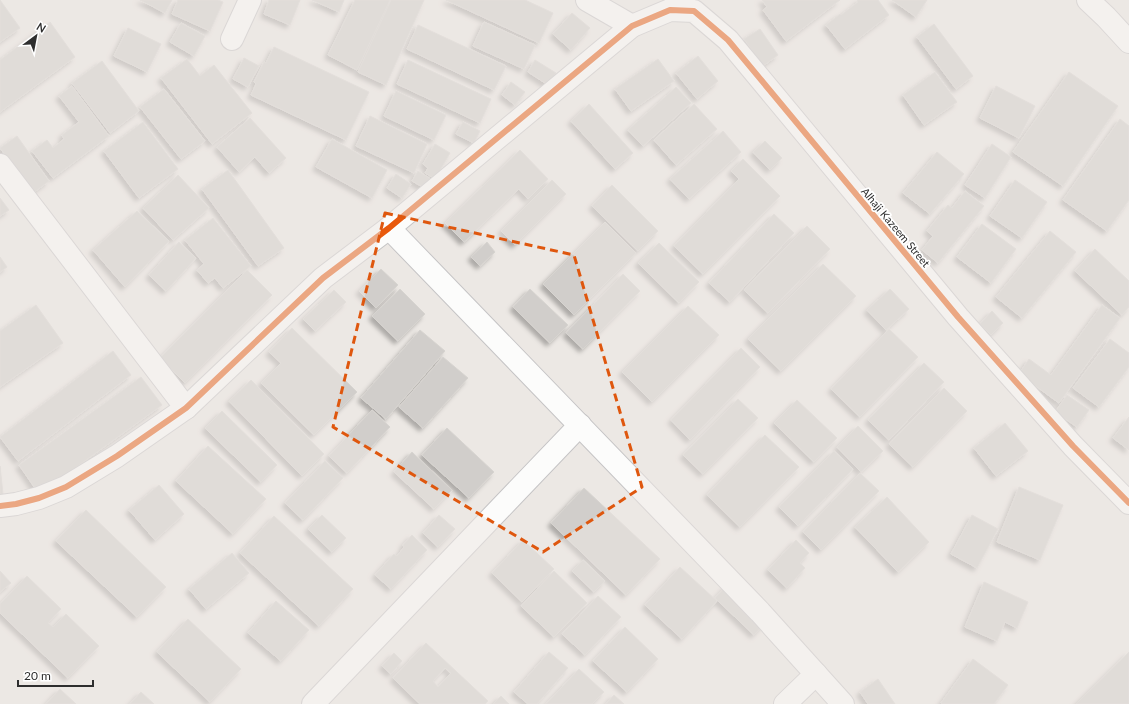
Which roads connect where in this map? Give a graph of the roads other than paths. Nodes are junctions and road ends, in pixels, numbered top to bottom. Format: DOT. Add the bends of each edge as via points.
graph roads {
  1 [pos="250,0"];
  2 [pos="587,0"];
  3 [pos="1088,0"];
  4 [pos="632,26"];
  5 [pos="232,39"];
  6 [pos="1129,42"];
  7 [pos="0,164"];
  8 [pos="390,228"];
  9 [pos="186,408"];
  10 [pos="580,424"];
  11 [pos="1129,503"];
  12 [pos="0,506"];
  13 [pos="816,674"];
  14 [pos="314,704"];
  15 [pos="785,704"];
  16 [pos="843,704"];
  1 -- 5 [label="street"];
  2 -- 4 [label="street"];
  3 -- 6 [label="street"];
  4 -- 8 [label="street, Alhaji Kazeem Street"];
  4 -- 11 [label="street, Alhaji Kazeem Street" via="670,10 694,11 728,40 958,317 1073,446"];
  7 -- 9 [label="street"];
  8 -- 9 [label="street, Alhaji Kazeem Street" via="323,278"];
  8 -- 10 [label="street"];
  9 -- 12 [label="street, Alhaji Kazeem Street" via="117,456 66,487 38,498"];
  10 -- 13 [label="street"];
  10 -- 14 [label="street"];
  13 -- 15 [label="street"];
  13 -- 16 [label="street"];
}
